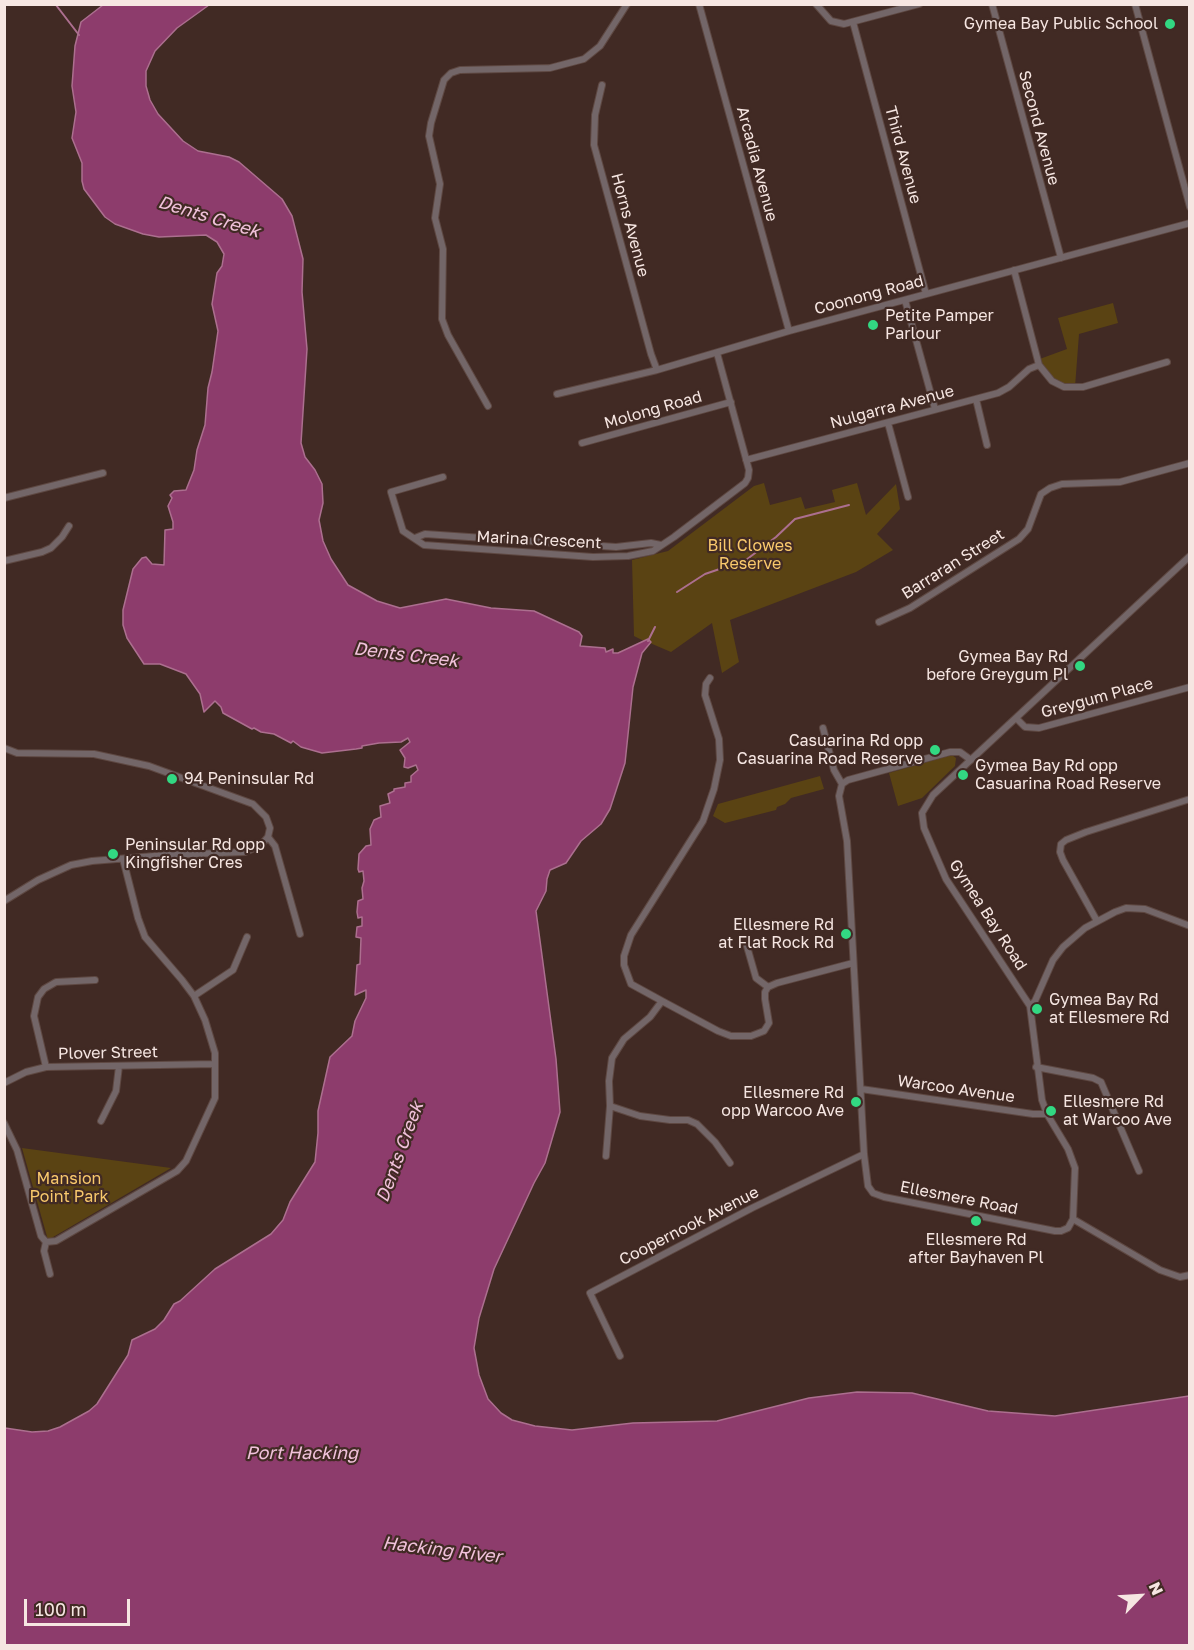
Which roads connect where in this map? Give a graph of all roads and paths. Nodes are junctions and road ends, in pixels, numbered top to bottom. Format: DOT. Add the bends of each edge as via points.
graph roads {
  1 [pos="627,4"];
  2 [pos="699,4"];
  3 [pos="816,4"];
  4 [pos="919,4"];
  5 [pos="992,4"];
  6 [pos="1135,4"];
  7 [pos="854,22"];
  8 [pos="602,85"];
  9 [pos="1190,207"];
  10 [pos="1190,223"];
  11 [pos="1061,258"];
  12 [pos="1014,270"];
  13 [pos="926,294"];
  14 [pos="905,300"];
  15 [pos="789,331"];
  16 [pos="717,352"];
  17 [pos="1167,362"];
  18 [pos="1039,365"];
  19 [pos="657,370"];
  20 [pos="557,394"];
  21 [pos="976,399"];
  22 [pos="731,402"];
  23 [pos="488,406"];
  24 [pos="935,409"];
  25 [pos="888,423"];
  26 [pos="582,443"];
  27 [pos="987,445"];
  28 [pos="746,460"];
  29 [pos="1190,463"];
  30 [pos="103,473"];
  31 [pos="444,477"];
  32 [pos="4,498"];
  33 [pos="908,498"];
  34 [pos="69,526"];
  35 [pos="415,538"];
  36 [pos="661,545"];
  37 [pos="1190,556"];
  38 [pos="4,561"];
  39 [pos="879,622"];
  40 [pos="710,678"];
  41 [pos="1190,687"];
  42 [pos="1016,718"];
  43 [pos="823,728"];
  44 [pos="4,748"];
  45 [pos="971,760"];
  46 [pos="842,784"];
  47 [pos="1190,799"];
  48 [pos="268,837"];
  49 [pos="123,859"];
  50 [pos="4,901"];
  51 [pos="1097,921"];
  52 [pos="1190,926"];
  53 [pos="300,934"];
  54 [pos="247,937"];
  55 [pos="746,943"];
  56 [pos="853,963"];
  57 [pos="95,980"];
  58 [pos="768,987"];
  59 [pos="194,996"];
  60 [pos="662,1001"];
  61 [pos="1030,1006"];
  62 [pos="215,1064"];
  63 [pos="119,1066"];
  64 [pos="46,1067"];
  65 [pos="1036,1067"];
  66 [pos="4,1083"];
  67 [pos="861,1089"];
  68 [pos="610,1106"];
  69 [pos="1047,1114"];
  70 [pos="100,1121"];
  71 [pos="4,1123"];
  72 [pos="864,1154"];
  73 [pos="606,1156"];
  74 [pos="730,1163"];
  75 [pos="1139,1171"];
  76 [pos="1073,1218"];
  77 [pos="46,1242"];
  78 [pos="50,1274"];
  79 [pos="1190,1275"];
  80 [pos="620,1356"];
  1 -- 23 [label="street" via="600,46 584,59 550,68 460,70 444,81 429,136 440,184 435,218 443,249 442,319"];
  2 -- 15 [label="street, Arcadia Avenue"];
  3 -- 7 [label="street" via="831,21"];
  4 -- 7 [label="street"];
  5 -- 11 [label="street, Second Avenue"];
  6 -- 9 [label="street"];
  7 -- 13 [label="street, Third Avenue"];
  8 -- 19 [label="street, Horns Avenue" via="594,145"];
  10 -- 11 [label="street, Coonong Road"];
  11 -- 12 [label="street, Coonong Road"];
  12 -- 13 [label="street, Coonong Road"];
  12 -- 18 [label="street"];
  13 -- 14 [label="street, Coonong Road"];
  14 -- 15 [label="street, Coonong Road"];
  14 -- 24 [label="street"];
  15 -- 16 [label="street, Coonong Road"];
  16 -- 19 [label="street, Coonong Road"];
  16 -- 22 [label="street, Marina Crescent"];
  17 -- 18 [label="street" via="1083,387 1064,387 1052,381"];
  18 -- 21 [label="street, Nulgarra Avenue" via="1001,392"];
  19 -- 20 [label="street, Coonong Road"];
  21 -- 24 [label="street, Nulgarra Avenue"];
  21 -- 27 [label="street"];
  22 -- 26 [label="street, Molong Road"];
  22 -- 28 [label="street, Marina Crescent"];
  24 -- 25 [label="street, Nulgarra Avenue"];
  25 -- 28 [label="street, Nulgarra Avenue"];
  25 -- 33 [label="street"];
  28 -- 36 [label="street, Marina Crescent" via="747,482"];
  29 -- 39 [label="street, Barraran Street" via="1120,482 1050,488 1041,494 1028,529 1019,538 910,608"];
  30 -- 32 [label="street"];
  31 -- 35 [label="street" via="391,492 401,528"];
  34 -- 38 [label="street" via="51,548"];
  35 -- 36 [label="street, Marina Crescent" via="425,534 616,547"];
  35 -- 36 [label="street, Marina Crescent" via="424,545 593,557 638,554"];
  37 -- 42 [label="street, Gymea Bay Road"];
  40 -- 60 [label="street" via="705,695 719,739 720,760 714,789 703,820 631,935 624,956 631,984"];
  41 -- 42 [label="street, Greygum Place" via="1039,728 1029,729"];
  42 -- 45 [label="street, Gymea Bay Road"];
  43 -- 46 [label="street, Ellesmere Road" via="834,770"];
  44 -- 48 [label="street" via="17,753 107,757 203,784 258,807 269,823"];
  45 -- 46 [label="street" via="960,752 950,752"];
  45 -- 61 [label="street, Gymea Bay Road" via="927,802 922,820 946,879"];
  46 -- 56 [label="street, Ellesmere Road" via="838,796 847,842"];
  47 -- 51 [label="street" via="1074,836 1061,844 1063,860"];
  48 -- 49 [label="street" via="257,848 245,852"];
  48 -- 53 [label="street" via="275,846"];
  49 -- 50 [label="street" via="64,867"];
  49 -- 59 [label="street" via="145,937"];
  51 -- 52 [label="street" via="1134,908"];
  51 -- 61 [label="street" via="1063,947"];
  54 -- 59 [label="street" via="233,970"];
  55 -- 58 [label="street" via="756,978"];
  56 -- 58 [label="street"];
  56 -- 67 [label="street, Ellesmere Road"];
  57 -- 64 [label="street" via="56,982 38,997 34,1016"];
  58 -- 60 [label="street" via="765,999 769,1023 764,1031 751,1036 718,1031"];
  59 -- 62 [label="street" via="213,1041"];
  60 -- 68 [label="street" via="624,1039 612,1058"];
  61 -- 65 [label="street"];
  62 -- 63 [label="street, Plover Street"];
  62 -- 77 [label="street" via="215,1098 180,1168 56,1241"];
  63 -- 64 [label="street, Plover Street"];
  63 -- 70 [label="street" via="117,1088"];
  64 -- 66 [label="street, Plover Street"];
  65 -- 69 [label="street"];
  65 -- 75 [label="street" via="1101,1082"];
  67 -- 69 [label="street, Warcoo Avenue"];
  67 -- 72 [label="street, Ellesmere Road"];
  68 -- 73 [label="street"];
  68 -- 74 [label="street" via="640,1116 697,1124"];
  69 -- 76 [label="street" via="1075,1168"];
  71 -- 77 [label="street" via="17,1150"];
  72 -- 76 [label="street, Ellesmere Road" via="868,1186 877,1195 1055,1231 1068,1228"];
  72 -- 80 [label="street, Coopernook Avenue" via="590,1293"];
  76 -- 79 [label="street" via="1160,1270 1180,1277"];
  77 -- 78 [label="street" via="44,1251"];
}
